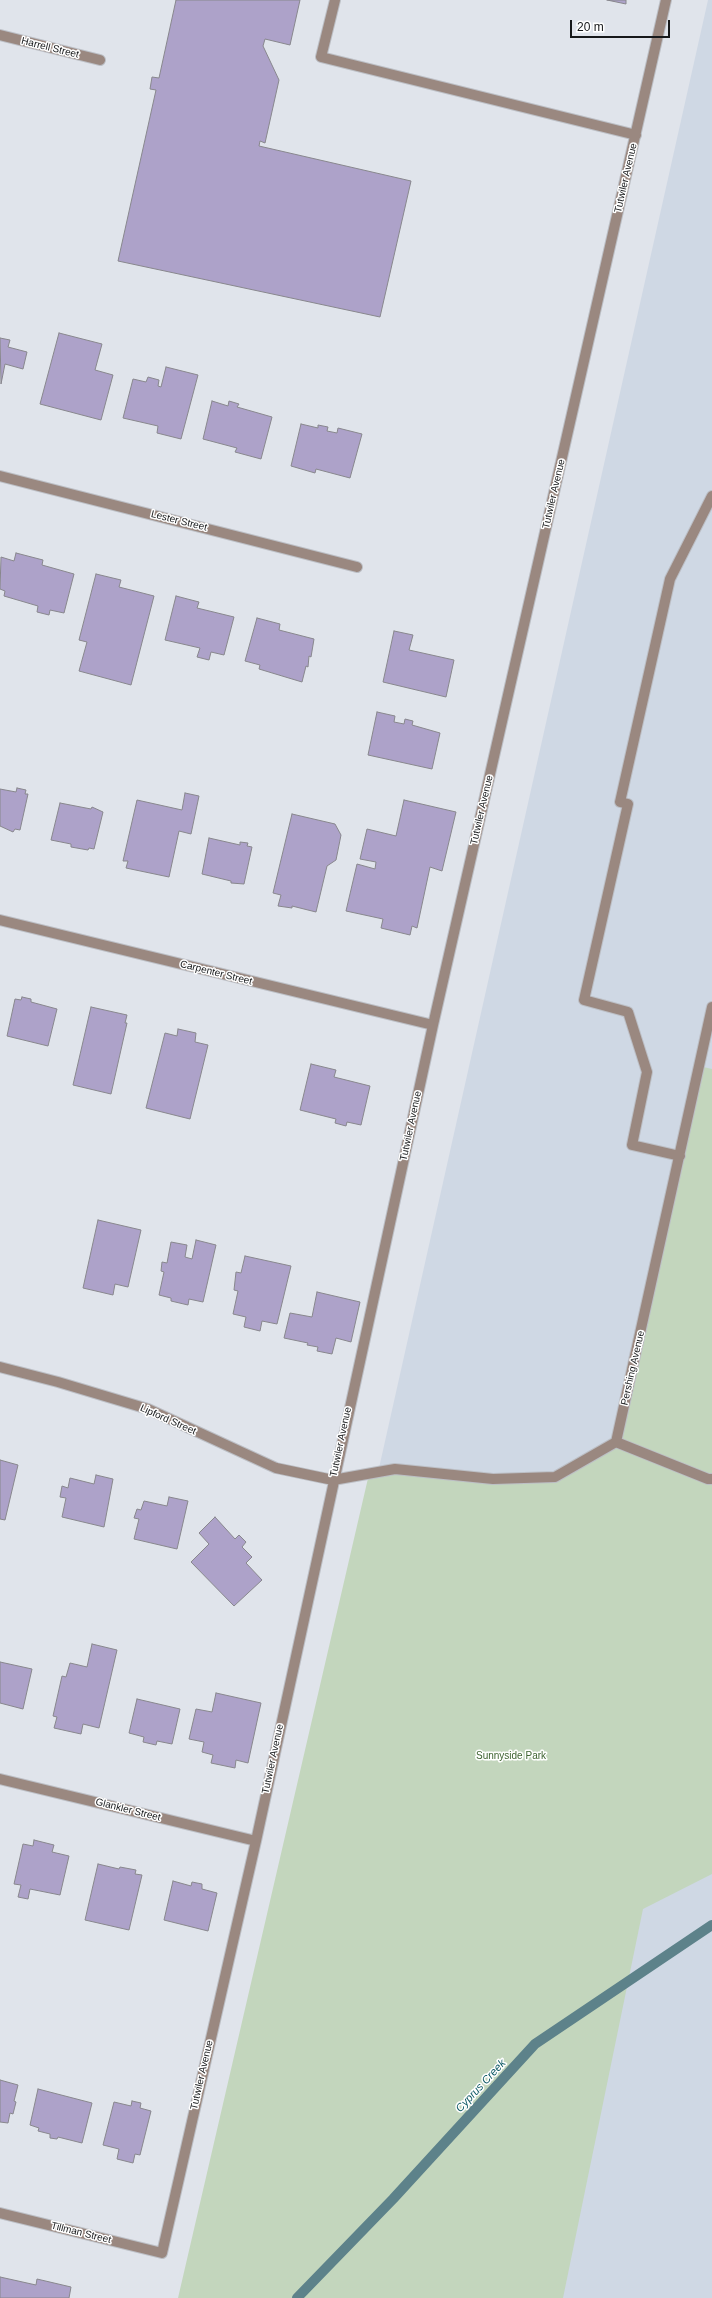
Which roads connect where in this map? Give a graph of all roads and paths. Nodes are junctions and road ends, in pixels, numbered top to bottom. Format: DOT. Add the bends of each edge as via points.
graph roads {
  1 [pos="335,0"];
  2 [pos="666,0"];
  3 [pos="0,35"];
  4 [pos="100,60"];
  5 [pos="636,135"];
  6 [pos="0,476"];
  7 [pos="712,496"];
  8 [pos="358,567"];
  9 [pos="0,920"];
  10 [pos="712,1007"];
  11 [pos="433,1025"];
  12 [pos="680,1156"];
  13 [pos="0,1368"];
  14 [pos="616,1442"];
  15 [pos="712,1479"];
  16 [pos="333,1480"];
  17 [pos="0,1779"];
  18 [pos="256,1841"];
  19 [pos="0,2213"];
  20 [pos="162,2253"];
  1 -- 5 [label="street" via="321,57"];
  2 -- 5 [label="street, Tutwiler Avenue"];
  3 -- 4 [label="street, Harrell Street"];
  5 -- 11 [label="street, Tutwiler Avenue"];
  6 -- 8 [label="street, Lester Street"];
  7 -- 12 [label="street" via="670,579 620,802 628,804 584,1000 628,1012 648,1072 632,1145"];
  9 -- 11 [label="street, Carpenter Street"];
  10 -- 12 [label="street, Pershing Avenue"];
  11 -- 16 [label="street, Tutwiler Avenue"];
  12 -- 14 [label="street, Pershing Avenue"];
  13 -- 16 [label="street, Lipford Street" via="148,1409 221,1445 276,1468"];
  14 -- 15 [label="street"];
  14 -- 16 [label="street" via="555,1477 493,1478 395,1469"];
  16 -- 18 [label="street, Tutwiler Avenue"];
  17 -- 18 [label="street, Glankler Street"];
  18 -- 20 [label="street, Tutwiler Avenue"];
  19 -- 20 [label="street, Tillman Street"];
}
